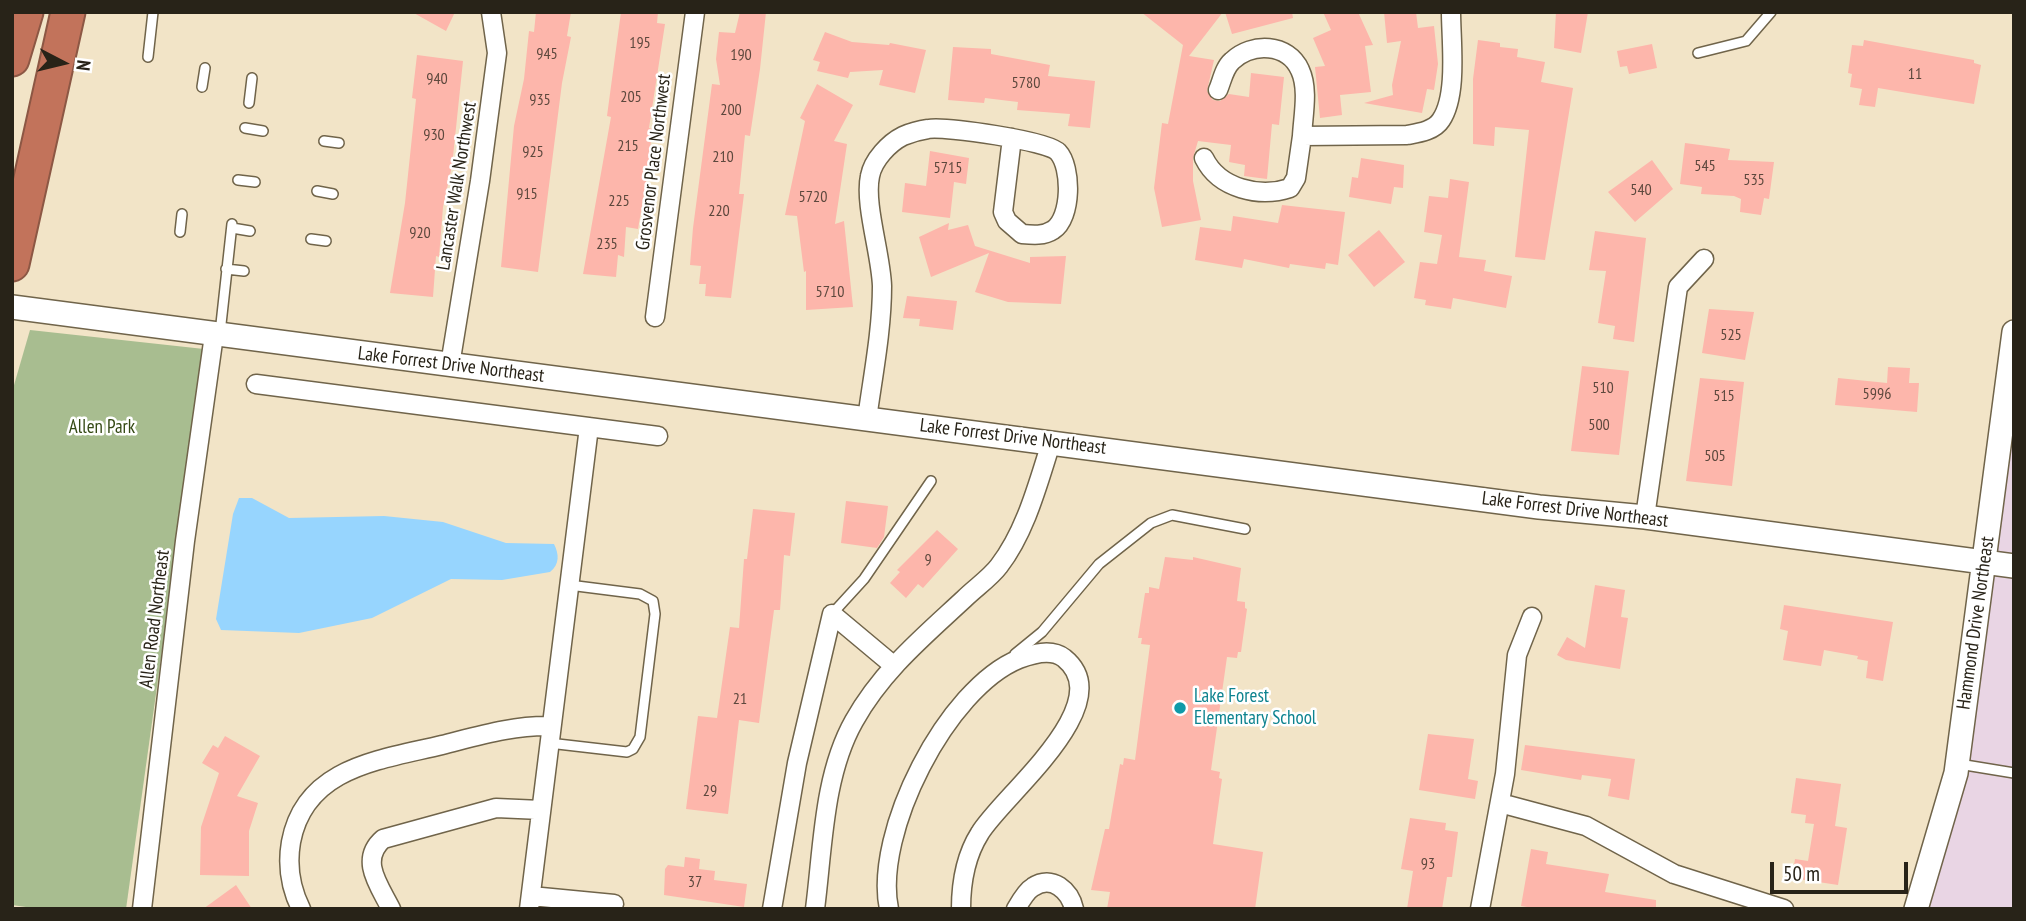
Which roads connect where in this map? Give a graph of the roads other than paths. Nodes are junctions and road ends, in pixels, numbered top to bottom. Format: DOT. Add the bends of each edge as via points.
graph roads {
  1 [pos="26,12"];
  2 [pos="68,12"];
  3 [pos="153,12"];
  4 [pos="491,12"];
  5 [pos="695,12"];
  6 [pos="1451,12"];
  7 [pos="1771,12"];
  8 [pos="1698,53"];
  9 [pos="148,57"];
  10 [pos="12,60"];
  11 [pos="205,68"];
  12 [pos="252,78"];
  13 [pos="202,87"];
  14 [pos="1218,90"];
  15 [pos="249,103"];
  16 [pos="245,128"];
  17 [pos="263,131"];
  18 [pos="1302,136"];
  19 [pos="1012,138"];
  20 [pos="324,141"];
  21 [pos="339,143"];
  22 [pos="1204,158"];
  23 [pos="238,180"];
  24 [pos="255,182"];
  25 [pos="317,191"];
  26 [pos="332,194"];
  27 [pos="182,214"];
  28 [pos="250,231"];
  29 [pos="180,232"];
  30 [pos="311,239"];
  31 [pos="326,241"];
  32 [pos="1704,259"];
  33 [pos="13,261"];
  34 [pos="226,269"];
  35 [pos="244,271"];
  36 [pos="12,307"];
  37 [pos="655,317"];
  38 [pos="2014,332"];
  39 [pos="217,335"];
  40 [pos="450,365"];
  41 [pos="256,384"];
  42 [pos="867,419"];
  43 [pos="589,427"];
  44 [pos="657,436"];
  45 [pos="1051,443"];
  46 [pos="931,481"];
  47 [pos="1645,517"];
  48 [pos="1245,529"];
  49 [pos="1985,562"];
  50 [pos="2014,566"];
  51 [pos="569,585"];
  52 [pos="832,614"];
  53 [pos="1532,617"];
  54 [pos="892,665"];
  55 [pos="1000,667"];
  56 [pos="550,735"];
  57 [pos="1957,764"];
  58 [pos="2014,773"];
  59 [pos="1500,803"];
  60 [pos="541,810"];
  61 [pos="530,902"];
  62 [pos="614,904"];
  63 [pos="142,909"];
  64 [pos="301,909"];
  65 [pos="391,909"];
  66 [pos="772,909"];
  67 [pos="815,909"];
  68 [pos="889,909"];
  69 [pos="961,909"];
  70 [pos="1016,909"];
  71 [pos="1074,909"];
  72 [pos="1480,909"];
  73 [pos="1784,909"];
  74 [pos="1916,909"];
  1 -- 10 [label="highway"];
  2 -- 33 [label="highway"];
  3 -- 9 [label="lane"];
  4 -- 40 [label="street, Lancaster Walk Northwest" via="497,53"];
  5 -- 37 [label="street, Grosvenor Place Northwest"];
  6 -- 18 [label="street" via="1452,71 1441,122 1407,135"];
  7 -- 8 [label="lane" via="1746,41"];
  11 -- 13 [label="lane"];
  12 -- 15 [label="lane"];
  14 -- 18 [label="street" via="1230,62 1248,49 1280,51 1294,59 1301,72"];
  16 -- 17 [label="lane"];
  18 -- 22 [label="street" via="1296,178 1290,188 1279,192 1258,192 1216,177"];
  19 -- 19 [label="street" via="1056,149 1065,162 1069,176 1063,218 1046,233 1022,234 1003,212"];
  19 -- 42 [label="street" via="930,128 903,136 880,155 870,172 868,187 882,285"];
  20 -- 21 [label="lane"];
  23 -- 24 [label="lane"];
  25 -- 26 [label="lane"];
  27 -- 29 [label="lane"];
  28 -- 34 [label="lane" via="232,226"];
  30 -- 31 [label="lane"];
  32 -- 47 [label="street" via="1678,287"];
  34 -- 35 [label="lane"];
  34 -- 39 [label="lane"];
  36 -- 39 [label="street, Lake Forrest Drive Northeast"];
  38 -- 49 [label="street, Hammond Drive Northeast"];
  39 -- 40 [label="street, Lake Forrest Drive Northeast"];
  39 -- 63 [label="street, Allen Road Northeast" via="185,541"];
  40 -- 42 [label="street, Lake Forrest Drive Northeast"];
  41 -- 43 [label="street"];
  42 -- 45 [label="street, Lake Forrest Drive Northeast"];
  43 -- 44 [label="street"];
  43 -- 51 [label="street"];
  45 -- 47 [label="street, Lake Forrest Drive Northeast"];
  45 -- 54 [label="street" via="1029,509 999,566"];
  46 -- 52 [label="lane" via="864,579"];
  47 -- 49 [label="street, Lake Forrest Drive Northeast"];
  48 -- 55 [label="lane" via="1172,515 1151,523 1098,564 1042,632"];
  49 -- 50 [label="street, Lake Forrest Drive Northeast"];
  49 -- 57 [label="street, Hammond Drive Northeast"];
  51 -- 56 [label="street"];
  51 -- 56 [label="lane" via="640,594 653,601 640,737 627,752"];
  52 -- 54 [label="street"];
  52 -- 66 [label="street" via="797,763"];
  53 -- 59 [label="street" via="1517,655"];
  54 -- 67 [label="street" via="852,724 837,762"];
  55 -- 68 [label="street" via="974,688 925,756 900,820 890,862"];
  55 -- 69 [label="street" via="1035,653 1050,652 1064,658 1078,687 1076,713 980,833 963,874"];
  56 -- 60 [label="street"];
  56 -- 64 [label="street" via="518,726 363,764 334,777 310,798 292,836 290,878"];
  57 -- 58 [label="lane"];
  57 -- 74 [label="street, Hammond Drive Northeast" via="1940,838"];
  59 -- 72 [label="street"];
  59 -- 73 [label="street" via="1586,827 1674,874"];
  60 -- 61 [label="street"];
  60 -- 65 [label="street" via="496,808 383,839 373,850 371,864"];
  61 -- 62 [label="street"];
  70 -- 71 [label="street" via="1033,887 1048,882 1062,887"];
}
